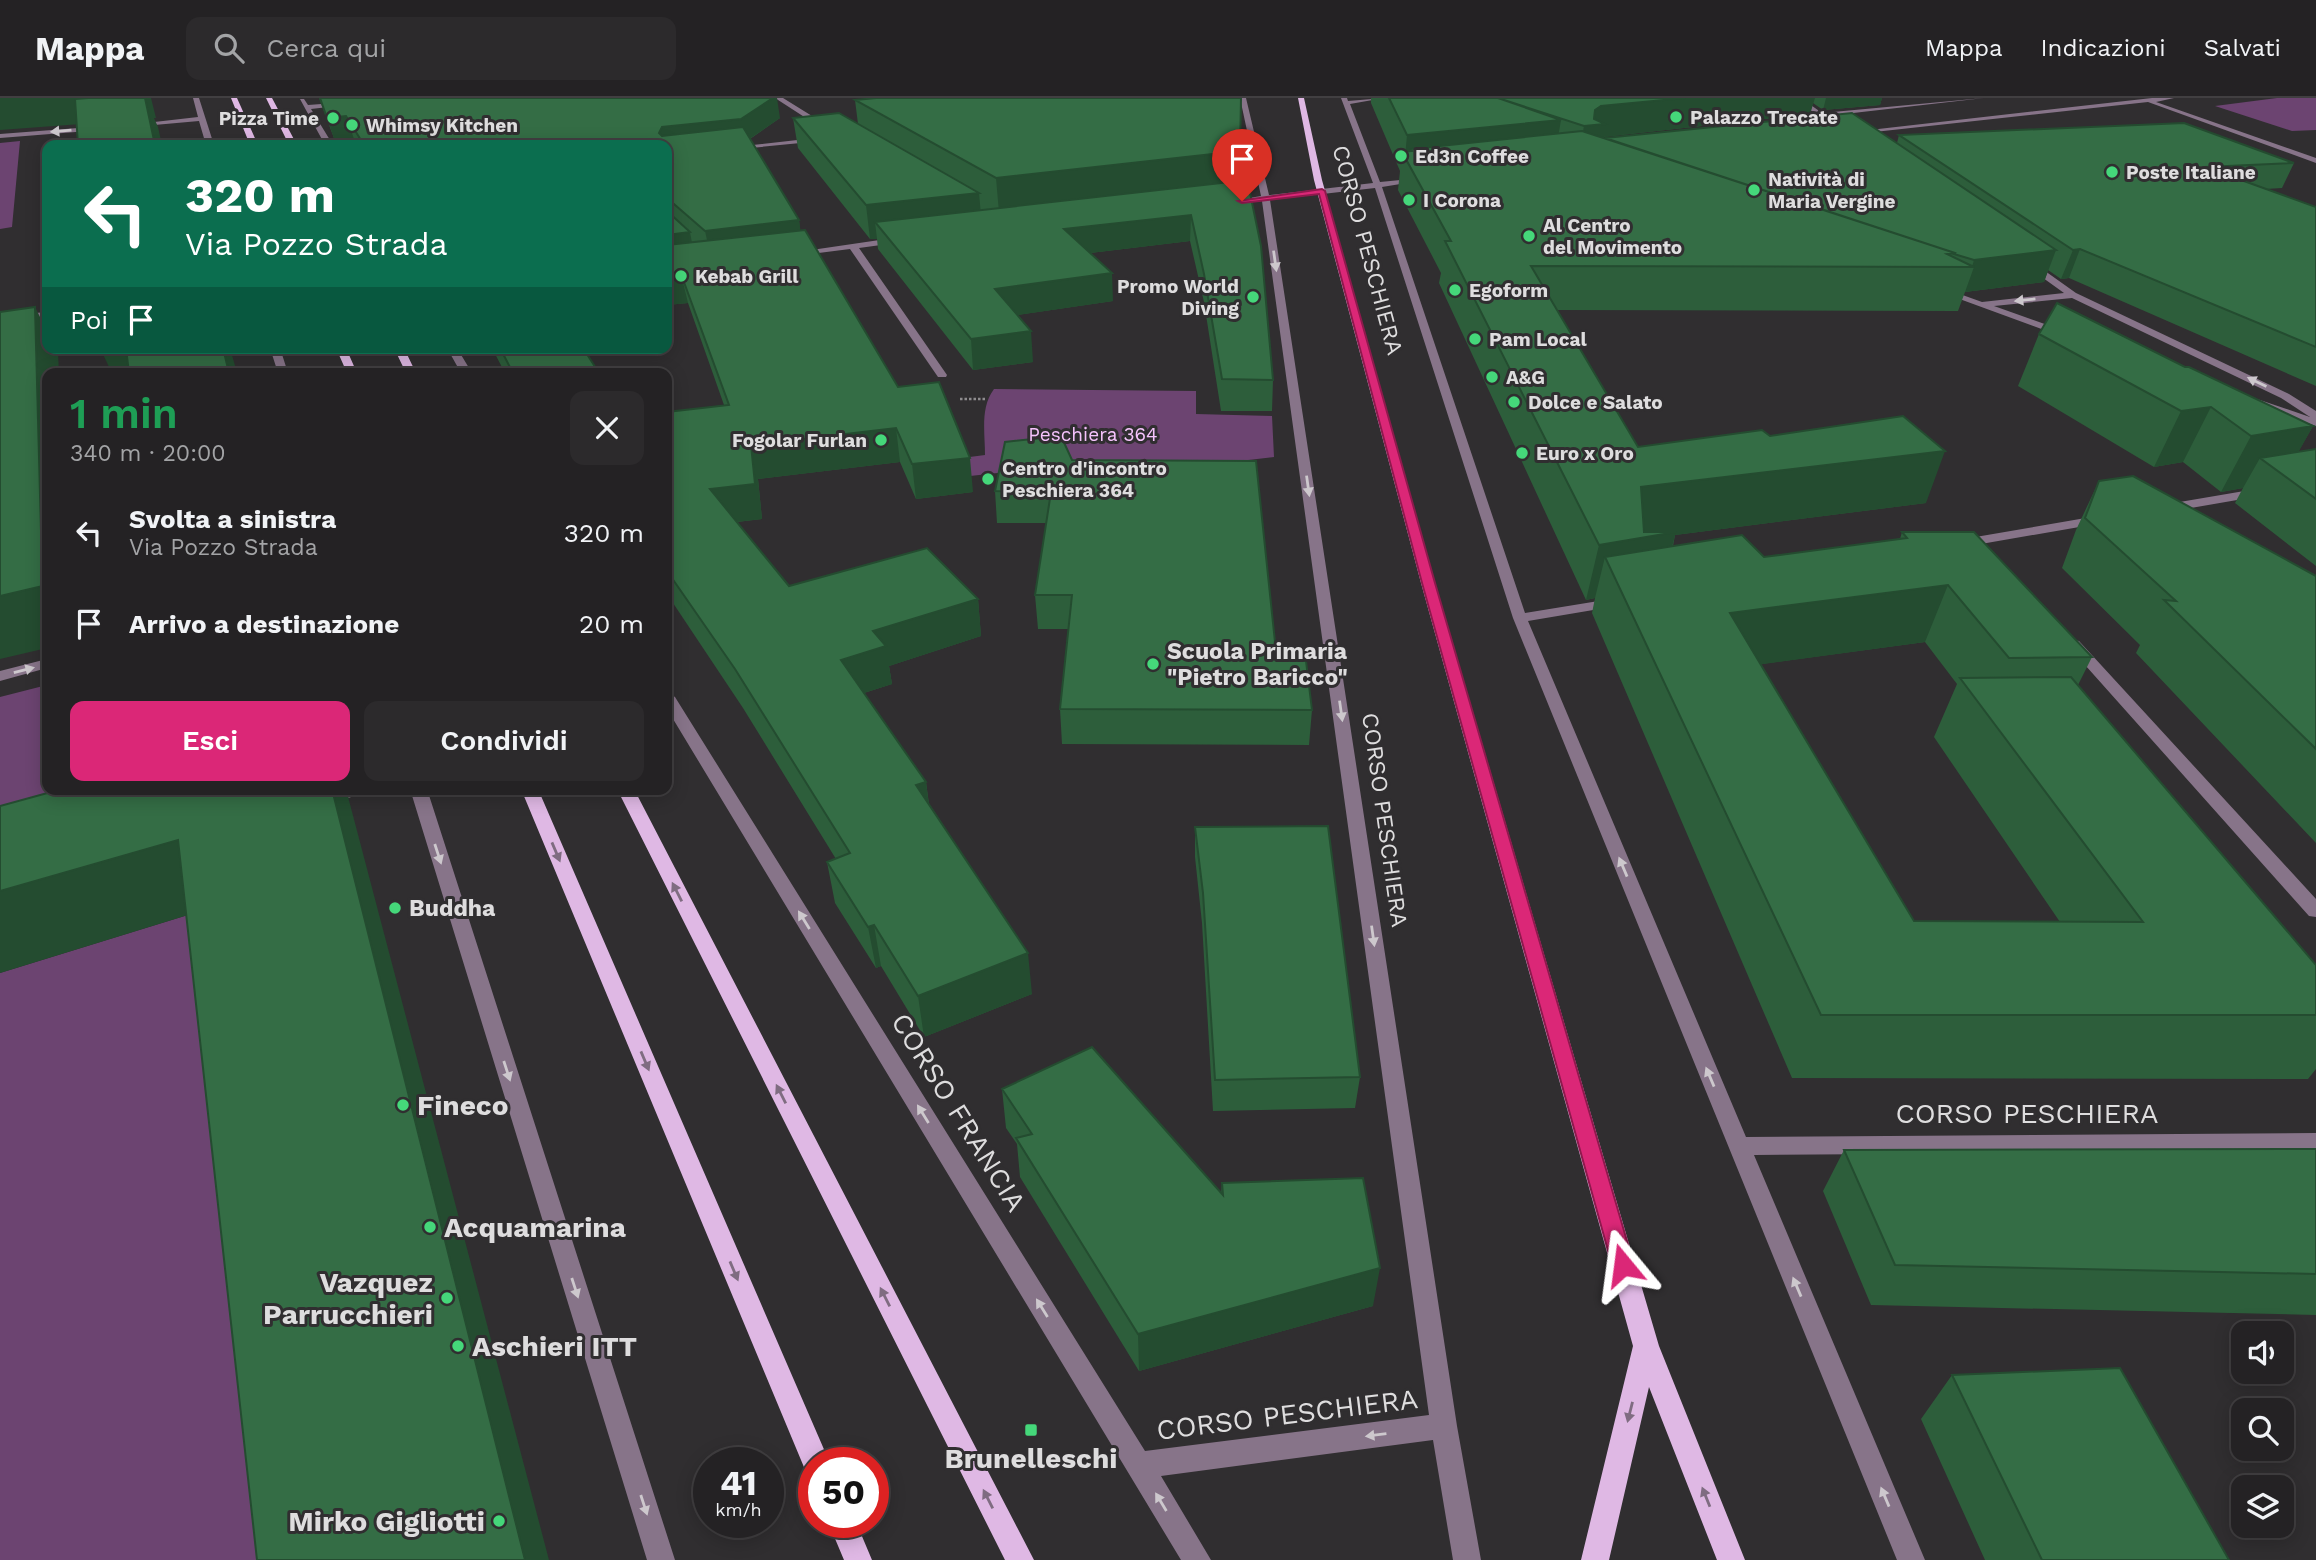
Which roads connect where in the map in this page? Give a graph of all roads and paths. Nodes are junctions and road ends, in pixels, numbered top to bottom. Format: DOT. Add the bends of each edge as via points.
graph roads {
  1 [pos="196,98"];
  2 [pos="234,98"];
  3 [pos="269,98"];
  4 [pos="300,98"];
  5 [pos="778,98"];
  6 [pos="1243,98"];
  7 [pos="1301,98"];
  8 [pos="1381,98"];
  9 [pos="1797,98"];
  10 [pos="1980,98"];
  11 [pos="2171,98"];
  12 [pos="2143,99"];
  13 [pos="1345,100"];
  14 [pos="352,103"];
  15 [pos="306,107"];
  16 [pos="1823,116"];
  17 [pos="1811,119"];
  18 [pos="202,120"];
  19 [pos="1834,124"];
  20 [pos="1927,125"];
  21 [pos="119,126"];
  22 [pos="1820,126"];
  23 [pos="106,127"];
  24 [pos="1937,130"];
  25 [pos="1845,134"];
  26 [pos="1832,135"];
  27 [pos="0,136"];
  28 [pos="842,136"];
  29 [pos="829,138"];
  30 [pos="208,140"];
  31 [pos="252,140"];
  32 [pos="290,140"];
  33 [pos="326,140"];
  34 [pos="1858,142"];
  35 [pos="721,149"];
  36 [pos="2316,161"];
  37 [pos="1437,179"];
  38 [pos="1378,185"];
  39 [pos="1322,191"];
  40 [pos="1266,198"];
  41 [pos="1214,204"];
  42 [pos="915,238"];
  43 [pos="853,246"];
  44 [pos="787,254"];
  45 [pos="2021,258"];
  46 [pos="1932,288"];
  47 [pos="2073,295"];
  48 [pos="1979,304"];
  49 [pos="42,315"];
  50 [pos="0,319"];
  51 [pos="2129,321"];
  52 [pos="2101,324"];
  53 [pos="2074,328"];
  54 [pos="2053,330"];
  55 [pos="2080,340"];
  56 [pos="2067,349"];
  57 [pos="942,375"];
  58 [pos="960,399"];
  59 [pos="986,399"];
  60 [pos="2250,400"];
  61 [pos="2316,416"];
  62 [pos="2316,423"];
  63 [pos="2278,489"];
  64 [pos="2142,512"];
  65 [pos="2115,517"];
  66 [pos="1939,547"];
  67 [pos="1638,598"];
  68 [pos="1520,618"];
  69 [pos="2064,633"];
  70 [pos="42,665"];
  71 [pos="0,676"];
  72 [pos="672,705"];
  73 [pos="351,795"];
  74 [pos="420,795"];
  75 [pos="532,795"];
  76 [pos="628,795"];
  77 [pos="348,796"];
  78 [pos="2316,911"];
  79 [pos="2316,1142"];
  80 [pos="1739,1146"];
  81 [pos="1646,1346"];
  82 [pos="1444,1426"];
  83 [pos="809,1447"];
  84 [pos="1139,1465"];
  85 [pos="849,1538"];
  86 [pos="661,1560"];
  87 [pos="858,1560"];
  88 [pos="1020,1560"];
  89 [pos="1197,1560"];
  90 [pos="1467,1560"];
  91 [pos="1595,1560"];
  92 [pos="1731,1560"];
  93 [pos="1911,1560"];
  1 -- 18 [label="street"];
  2 -- 31 [label="main road"];
  3 -- 32 [label="main road"];
  4 -- 15 [label="street"];
  5 -- 28 [label="street"];
  6 -- 40 [label="street, CORSO PESCHIERA"];
  7 -- 39 [label="main road, CORSO PESCHIERA"];
  8 -- 13 [label="street"];
  9 -- 16 [label="street"];
  10 -- 16 [label="street"];
  11 -- 12 [label="street"];
  12 -- 20 [label="street"];
  12 -- 36 [label="street"];
  13 -- 38 [label="street, CORSO PESCHIERA"];
  14 -- 15 [label="street"];
  15 -- 33 [label="street"];
  16 -- 17 [label="street"];
  16 -- 19 [label="street"];
  18 -- 21 [label="street"];
  18 -- 30 [label="street"];
  19 -- 22 [label="street"];
  19 -- 25 [label="street"];
  20 -- 24 [label="street"];
  20 -- 25 [label="street"];
  23 -- 27 [label="street, one-way"];
  25 -- 26 [label="street"];
  25 -- 34 [label="street"];
  29 -- 35 [label="street"];
  37 -- 38 [label="street"];
  38 -- 39 [label="street"];
  38 -- 68 [label="street, CORSO PESCHIERA"];
  39 -- 40 [label="street"];
  39 -- 81 [label="main road, CORSO PESCHIERA" via="1428,583"];
  40 -- 41 [label="street"];
  40 -- 82 [label="street, CORSO PESCHIERA, one-way"];
  42 -- 43 [label="street"];
  43 -- 44 [label="street"];
  43 -- 57 [label="street"];
  45 -- 47 [label="street"];
  46 -- 48 [label="street"];
  47 -- 48 [label="street, one-way"];
  47 -- 51 [label="street"];
  48 -- 54 [label="street"];
  48 -- 56 [label="street"];
  49 -- 50 [label="street"];
  51 -- 52 [label="street"];
  61 -- 51 [label="street, one-way" via="2285,396"];
  53 -- 54 [label="street"];
  54 -- 55 [label="street"];
  58 -- 59 [label="path"];
  60 -- 62 [label="street"];
  63 -- 64 [label="street"];
  65 -- 66 [label="street" via="1984,545"];
  67 -- 68 [label="street"];
  80 -- 68 [label="street, CORSO PESCHIERA, one-way"];
  69 -- 78 [label="street"];
  71 -- 70 [label="street, one-way"];
  84 -- 72 [label="street, CORSO FRANCIA, one-way"];
  73 -- 77 [label="path"];
  74 -- 86 [label="street, one-way"];
  75 -- 83 [label="main road, one-way"];
  88 -- 76 [label="main road, one-way"];
  79 -- 80 [label="street, CORSO PESCHIERA"];
  93 -- 80 [label="street, CORSO PESCHIERA, one-way"];
  81 -- 91 [label="main road, CORSO PESCHIERA, one-way"];
  92 -- 81 [label="main road, CORSO PESCHIERA, one-way"];
  82 -- 84 [label="street, CORSO PESCHIERA, one-way"];
  82 -- 90 [label="street, CORSO PESCHIERA"];
  89 -- 84 [label="street, CORSO FRANCIA, one-way"];
  85 -- 87 [label="main road"];
}
